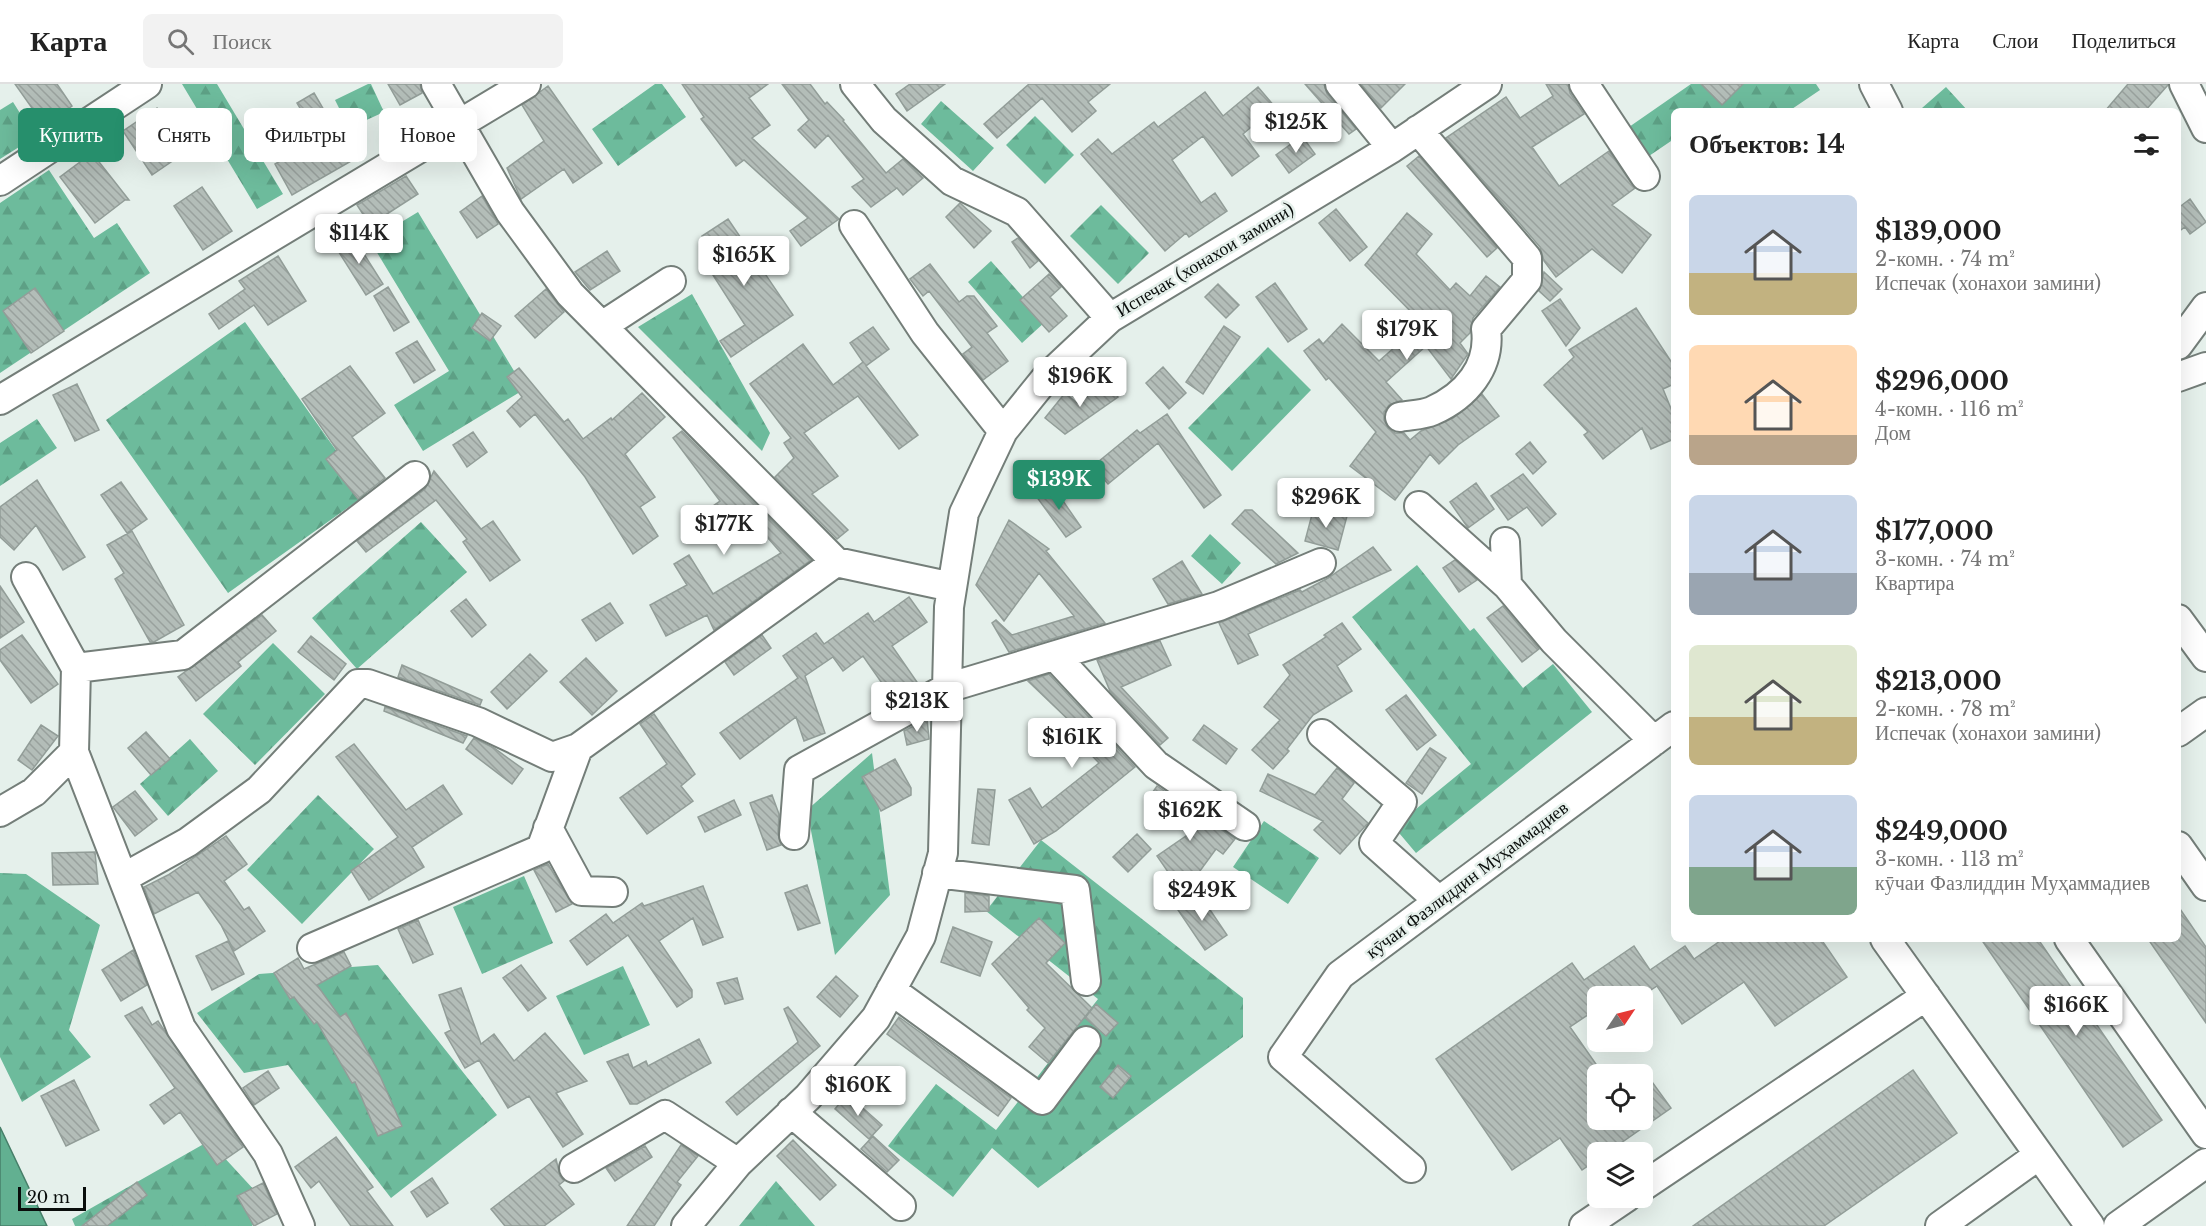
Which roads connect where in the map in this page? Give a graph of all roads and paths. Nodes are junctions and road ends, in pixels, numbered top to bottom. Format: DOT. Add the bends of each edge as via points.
graph roads {
  1 [pos="147,84"];
  2 [pos="436,84"];
  3 [pos="525,84"];
  4 [pos="855,84"];
  5 [pos="1340,84"];
  6 [pos="1487,84"];
  7 [pos="1584,84"];
  8 [pos="1874,84"];
  9 [pos="2184,84"];
  10 [pos="449,108"];
  11 [pos="1886,108"];
  12 [pos="477,112"];
  13 [pos="2206,128"];
  14 [pos="1418,130"];
  15 [pos="1392,148"];
  16 [pos="477,157"];
  17 [pos="393,162"];
  18 [pos="1646,176"];
  19 [pos="0,181"];
  20 [pos="854,225"];
  21 [pos="671,281"];
  22 [pos="2206,307"];
  23 [pos="1110,318"];
  24 [pos="602,326"];
  25 [pos="2181,341"];
  26 [pos="2206,367"];
  27 [pos="2181,375"];
  28 [pos="0,400"];
  29 [pos="1400,417"];
  30 [pos="1003,431"];
  31 [pos="415,476"];
  32 [pos="1419,506"];
  33 [pos="1505,542"];
  34 [pos="836,562"];
  35 [pos="1321,563"];
  36 [pos="26,577"];
  37 [pos="1507,585"];
  38 [pos="952,587"];
  39 [pos="2181,623"];
  40 [pos="1055,656"];
  41 [pos="2206,657"];
  42 [pos="76,668"];
  43 [pos="947,688"];
  44 [pos="2206,712"];
  45 [pos="2181,730"];
  46 [pos="1664,733"];
  47 [pos="1322,734"];
  48 [pos="578,748"];
  49 [pos="74,752"];
  50 [pos="0,812"];
  51 [pos="1245,826"];
  52 [pos="548,828"];
  53 [pos="794,835"];
  54 [pos="2181,850"];
  55 [pos="937,873"];
  56 [pos="123,878"];
  57 [pos="2206,886"];
  58 [pos="613,892"];
  59 [pos="1439,901"];
  60 [pos="1887,942"];
  61 [pos="2071,942"];
  62 [pos="312,948"];
  63 [pos="1086,981"];
  64 [pos="891,990"];
  65 [pos="1926,996"];
  66 [pos="1086,1041"];
  67 [pos="791,1112"];
  68 [pos="2206,1134"];
  69 [pos="2039,1155"];
  70 [pos="738,1163"];
  71 [pos="2206,1163"];
  72 [pos="574,1168"];
  73 [pos="1411,1168"];
  74 [pos="1653,1180"];
  75 [pos="901,1206"];
  76 [pos="1611,1208"];
  77 [pos="300,1226"];
  78 [pos="686,1226"];
  79 [pos="1584,1226"];
  80 [pos="1940,1226"];
  81 [pos="2090,1226"];
  82 [pos="2118,1226"];
  1 -- 19 [label="street"];
  2 -- 10 [label="street"];
  3 -- 12 [label="street"];
  4 -- 23 [label="street" via="884,120 952,180 1017,212"];
  5 -- 15 [label="street"];
  6 -- 14 [label="street, Испечак (хонахои замини)"];
  7 -- 18 [label="street"];
  8 -- 11 [label="street"];
  9 -- 13 [label="street"];
  14 -- 15 [label="street, Испечак (хонахои замини)"];
  14 -- 29 [label="street" via="1527,258 1527,280 1486,329 1488,344 1480,373 1455,397 1431,412"];
  15 -- 23 [label="street, Испечак (хонахои замини)"];
  16 -- 24 [label="street" via="510,212 570,294"];
  17 -- 28 [label="street"];
  20 -- 30 [label="street" via="925,333"];
  21 -- 24 [label="street"];
  22 -- 25 [label="street"];
  23 -- 30 [label="street, Испечак (хонахои замини)" via="1045,379"];
  24 -- 34 [label="street"];
  26 -- 27 [label="street"];
  30 -- 38 [label="street, Испечак (хонахои замини)" via="964,513"];
  31 -- 42 [label="street" via="183,656"];
  32 -- 37 [label="street"];
  33 -- 37 [label="street"];
  34 -- 38 [label="street"];
  34 -- 48 [label="street"];
  35 -- 40 [label="street" via="1219,606"];
  36 -- 42 [label="street"];
  37 -- 46 [label="street" via="1554,641"];
  38 -- 43 [label="street, Испечак (хонахои замини)"];
  39 -- 41 [label="street"];
  40 -- 43 [label="street"];
  40 -- 51 [label="street" via="1156,765"];
  42 -- 49 [label="street"];
  43 -- 53 [label="street" via="799,770"];
  43 -- 55 [label="street, Испечак (хонахои замини)" via="942,853"];
  44 -- 45 [label="street"];
  46 -- 59 [label="street, кӯчаи Фазлиддин Муҳаммадиев"];
  47 -- 59 [label="street" via="1402,802 1374,843"];
  48 -- 52 [label="street"];
  48 -- 56 [label="street" via="552,757 478,722 368,684 358,684 259,790 188,842"];
  49 -- 50 [label="street" via="34,792"];
  49 -- 56 [label="street"];
  52 -- 58 [label="street" via="582,891"];
  52 -- 62 [label="street" via="541,849"];
  54 -- 57 [label="street"];
  55 -- 63 [label="street" via="1075,890"];
  55 -- 64 [label="street, Испечак (хонахои замини)" via="921,936"];
  56 -- 77 [label="street" via="180,1028 268,1154"];
  59 -- 73 [label="street, кӯчаи Фазлиддин Муҳаммадиев" via="1340,975 1283,1057"];
  60 -- 65 [label="street"];
  61 -- 68 [label="street"];
  64 -- 66 [label="street" via="1042,1100"];
  64 -- 67 [label="street, Испечак (хонахои замини)" via="876,1018"];
  65 -- 69 [label="street"];
  65 -- 74 [label="street"];
  67 -- 70 [label="street, Испечак (хонахои замини)"];
  67 -- 75 [label="street"];
  69 -- 80 [label="street"];
  69 -- 81 [label="street"];
  70 -- 72 [label="street" via="665,1115"];
  70 -- 78 [label="street, Испечак (хонахои замини)"];
  71 -- 82 [label="street"];
  76 -- 79 [label="street"];
}
